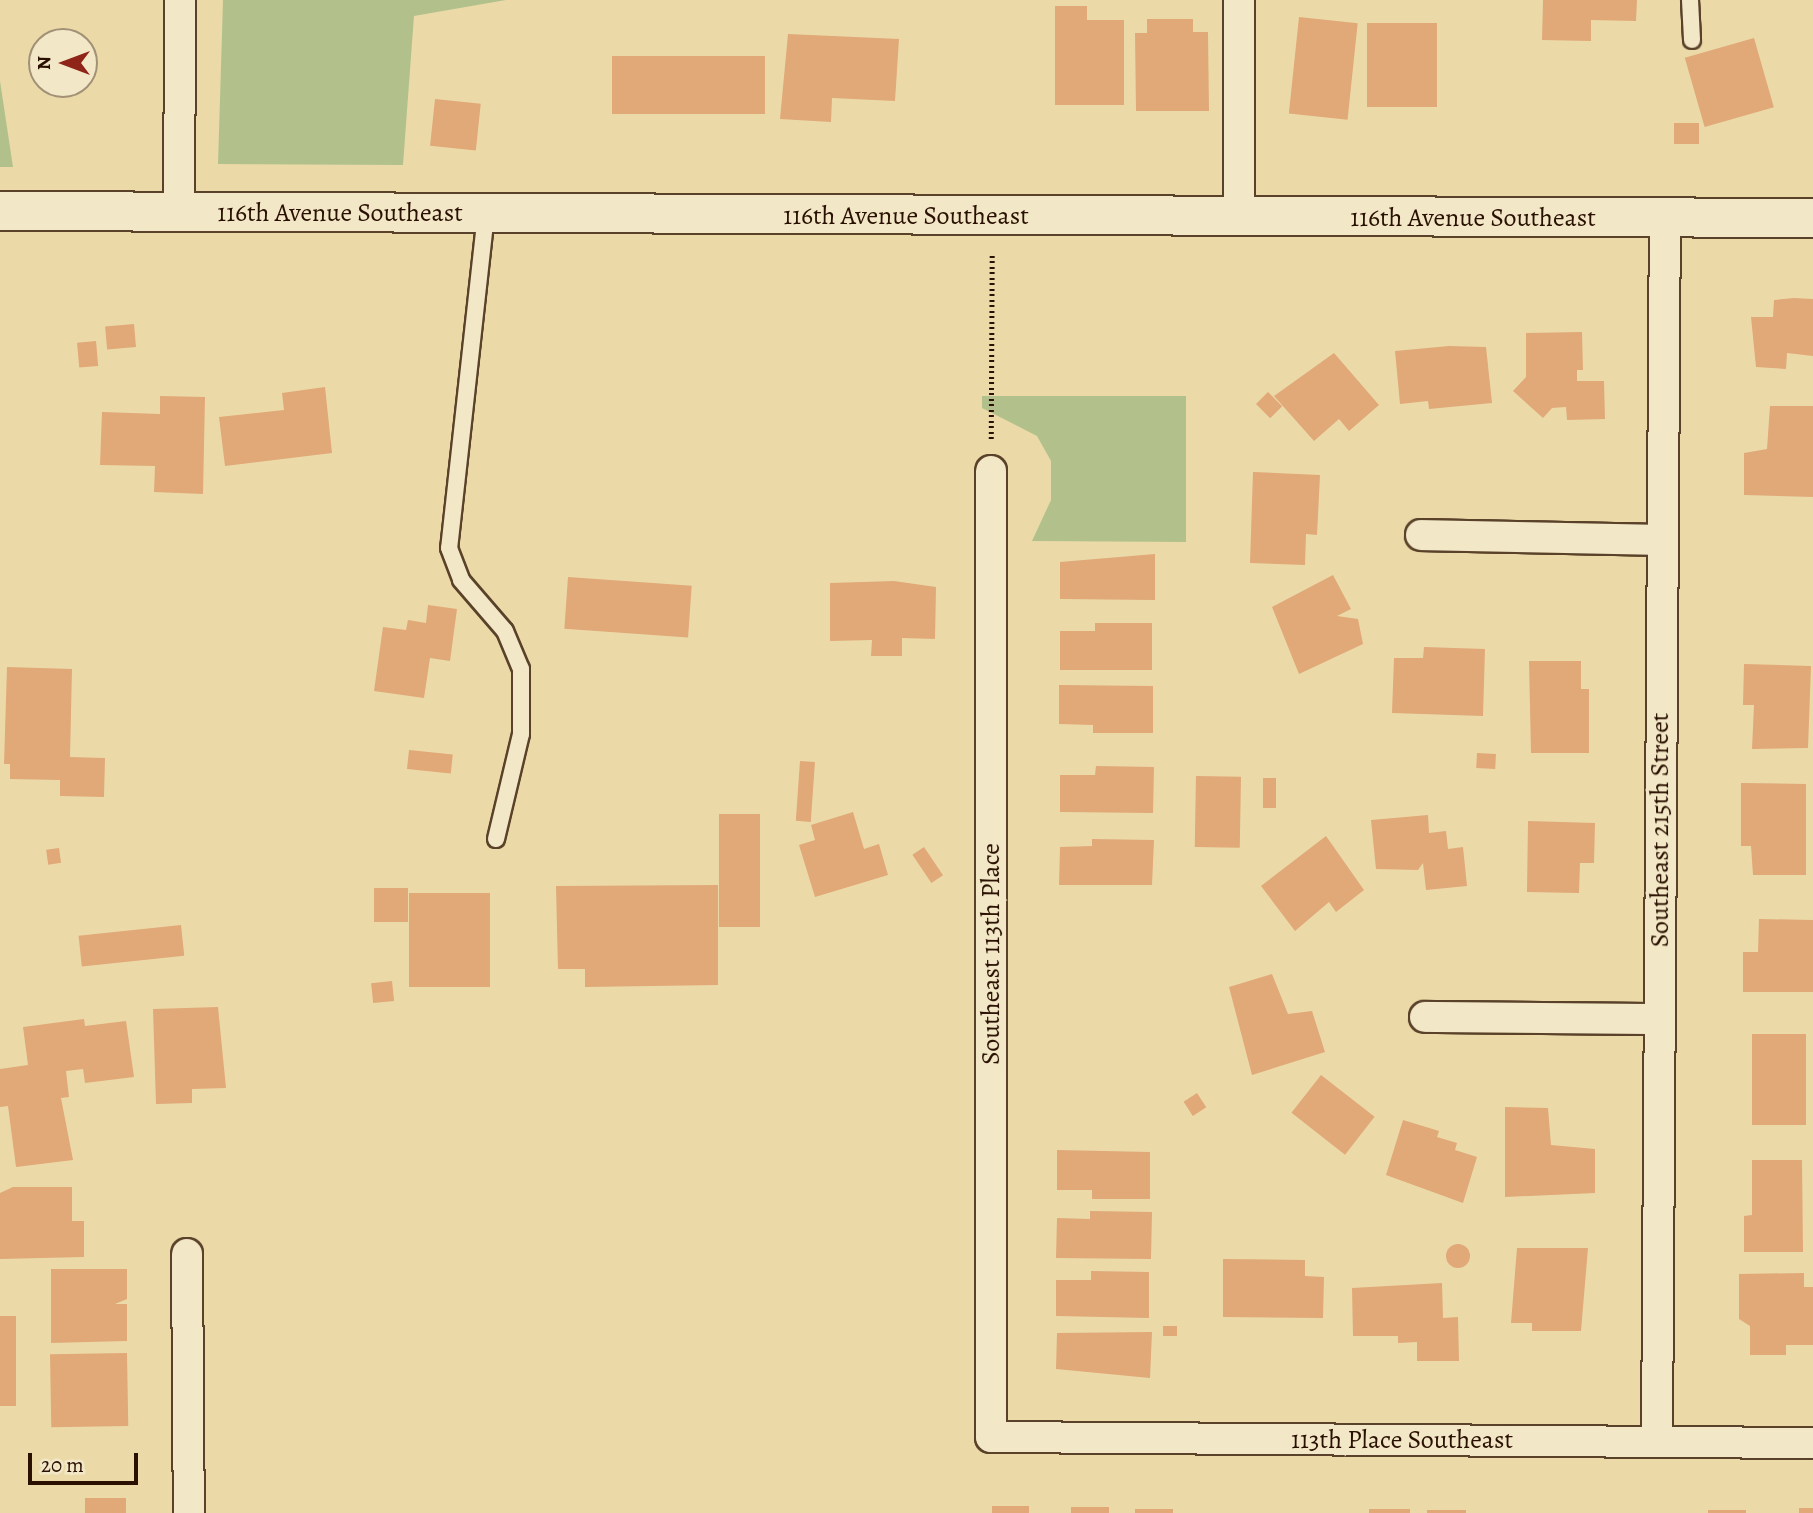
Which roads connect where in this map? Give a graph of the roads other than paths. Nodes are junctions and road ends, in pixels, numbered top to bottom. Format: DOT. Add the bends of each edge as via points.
graph roads {
  1 [pos="180,0"];
  2 [pos="1239,0"];
  3 [pos="1690,0"];
  4 [pos="1692,40"];
  5 [pos="0,211"];
  6 [pos="180,212"];
  7 [pos="486,214"];
  8 [pos="1239,217"];
  9 [pos="1813,218"];
  10 [pos="1665,219"];
  11 [pos="991,471"];
  12 [pos="1422,536"];
  13 [pos="1661,540"];
  14 [pos="496,839"];
  15 [pos="1424,1017"];
  16 [pos="1660,1019"];
  17 [pos="187,1254"];
  18 [pos="990,1437"];
  19 [pos="1657,1442"];
  20 [pos="1813,1443"];
  21 [pos="189,1513"];
  1 -- 6 [label="street"];
  2 -- 8 [label="street"];
  3 -- 4 [label="lane"];
  5 -- 6 [label="main road, 116th Avenue Southeast"];
  6 -- 7 [label="main road, 116th Avenue Southeast"];
  7 -- 8 [label="main road, 116th Avenue Southeast"];
  7 -- 14 [label="lane" via="449,548 461,580 505,631 521,669 521,734"];
  8 -- 10 [label="main road, 116th Avenue Southeast"];
  9 -- 10 [label="main road, 116th Avenue Southeast"];
  10 -- 13 [label="street, Southeast 215th Street"];
  11 -- 18 [label="street, Southeast 113th Place"];
  12 -- 13 [label="street"];
  13 -- 16 [label="street, Southeast 215th Street"];
  15 -- 16 [label="street"];
  16 -- 19 [label="street, Southeast 215th Street"];
  17 -- 21 [label="street"];
  18 -- 19 [label="street, 113th Place Southeast"];
  19 -- 20 [label="street, 113th Place Southeast"];
}
